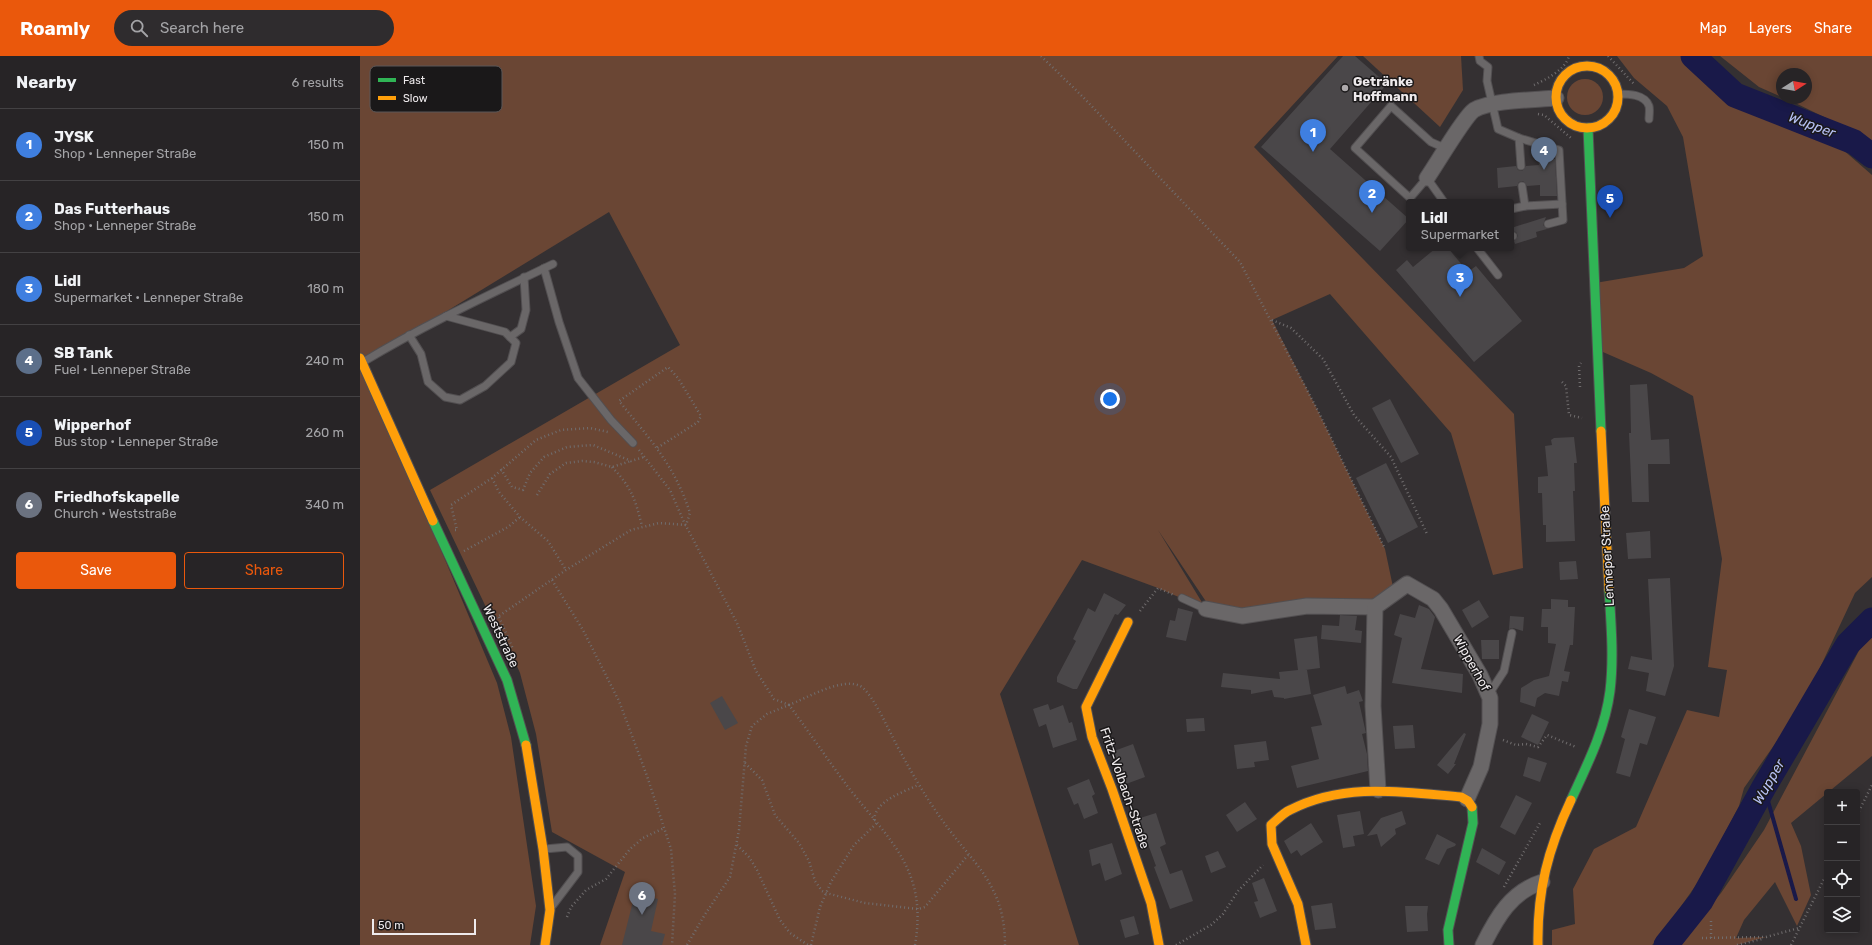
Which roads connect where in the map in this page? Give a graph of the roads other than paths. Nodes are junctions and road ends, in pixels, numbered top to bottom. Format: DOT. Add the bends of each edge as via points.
graph roads {
  1 [pos="1479,56"];
  2 [pos="1585,56"];
  3 [pos="1586,66"];
  4 [pos="1618,94"];
  5 [pos="1556,98"];
  6 [pos="1492,104"];
  7 [pos="1649,119"];
  8 [pos="1588,128"];
  9 [pos="1519,138"];
  10 [pos="1447,149"];
  11 [pos="1521,166"];
  12 [pos="1427,178"];
  13 [pos="1522,186"];
  14 [pos="1442,199"];
  15 [pos="1562,204"];
  16 [pos="1525,206"];
  17 [pos="1514,208"];
  18 [pos="1548,224"];
  19 [pos="1479,251"];
  20 [pos="553,264"];
  21 [pos="544,268"];
  22 [pos="1498,276"];
  23 [pos="524,277"];
  24 [pos="446,316"];
  25 [pos="409,335"];
  26 [pos="510,337"];
  27 [pos="361,360"];
  28 [pos="633,443"];
  29 [pos="1182,598"];
  30 [pos="1375,607"];
  31 [pos="1206,608"];
  32 [pos="1128,622"];
  33 [pos="1512,633"];
  34 [pos="1489,694"];
  35 [pos="1378,790"];
  36 [pos="1467,800"];
  37 [pos="543,849"];
  38 [pos="1542,882"];
  39 [pos="550,910"];
  40 [pos="545,945"];
  41 [pos="1159,945"];
  42 [pos="1306,945"];
  43 [pos="1449,945"];
  44 [pos="1483,945"];
  45 [pos="1538,945"];
  1 -- 6 [label="lane" via="1480,61 1488,67"];
  2 -- 3 [label="street"];
  3 -- 4 [label="street" via="1593,66 1607,74"];
  3 -- 5 [label="street" via="1567,72 1557,88"];
  4 -- 7 [label="lane" via="1638,96 1646,102 1650,107"];
  4 -- 8 [label="street" via="1615,109 1606,121"];
  5 -- 6 [label="street"];
  5 -- 8 [label="street" via="1562,116 1578,127"];
  6 -- 9 [label="lane" via="1498,129"];
  6 -- 10 [label="street" via="1472,112"];
  8 -- 38 [label="street, Lenneper Straße" via="1611,668 1604,720 1550,850"];
  9 -- 11 [label="lane"];
  9 -- 15 [label="lane" via="1559,150"];
  10 -- 12 [label="street"];
  10 -- 12 [label="lane" via="1431,142 1391,106 1355,148 1410,198"];
  12 -- 14 [label="lane"];
  13 -- 16 [label="lane"];
  15 -- 16 [label="lane"];
  15 -- 18 [label="lane" via="1563,220"];
  16 -- 17 [label="lane"];
  19 -- 22 [label="lane"];
  20 -- 21 [label="lane"];
  21 -- 23 [label="lane"];
  21 -- 28 [label="lane" via="578,378"];
  23 -- 24 [label="lane"];
  23 -- 26 [label="lane" via="526,310 521,328"];
  24 -- 25 [label="lane"];
  24 -- 26 [label="lane" via="505,332"];
  25 -- 26 [label="lane" via="421,354 428,382 445,397 460,400 485,386 511,362 516,343"];
  25 -- 27 [label="lane"];
  27 -- 37 [label="street, Weststraße" via="439,536 507,680 524,735"];
  29 -- 31 [label="lane"];
  30 -- 31 [label="street" via="1307,606 1242,616"];
  30 -- 34 [label="street, Wipperhof" via="1407,584 1433,599 1441,608"];
  30 -- 35 [label="street" via="1373,706"];
  32 -- 41 [label="street, Fritz-Volbach-Straße" via="1086,707 1092,737 1150,903"];
  33 -- 34 [label="lane" via="1504,672"];
  34 -- 36 [label="street, Wipperhof" via="1490,724 1481,767"];
  35 -- 36 [label="street" via="1455,796"];
  35 -- 42 [label="street" via="1352,791 1321,798 1289,810 1271,825 1275,855 1298,904"];
  36 -- 43 [label="street" via="1473,811 1474,824 1448,930"];
  37 -- 39 [label="street, Weststraße"];
  37 -- 39 [label="lane" via="567,847 578,856 578,872"];
  38 -- 44 [label="street" via="1528,886 1506,907"];
  38 -- 45 [label="street, Lenneper Straße" via="1538,913"];
  39 -- 40 [label="street, Weststraße"];
}
